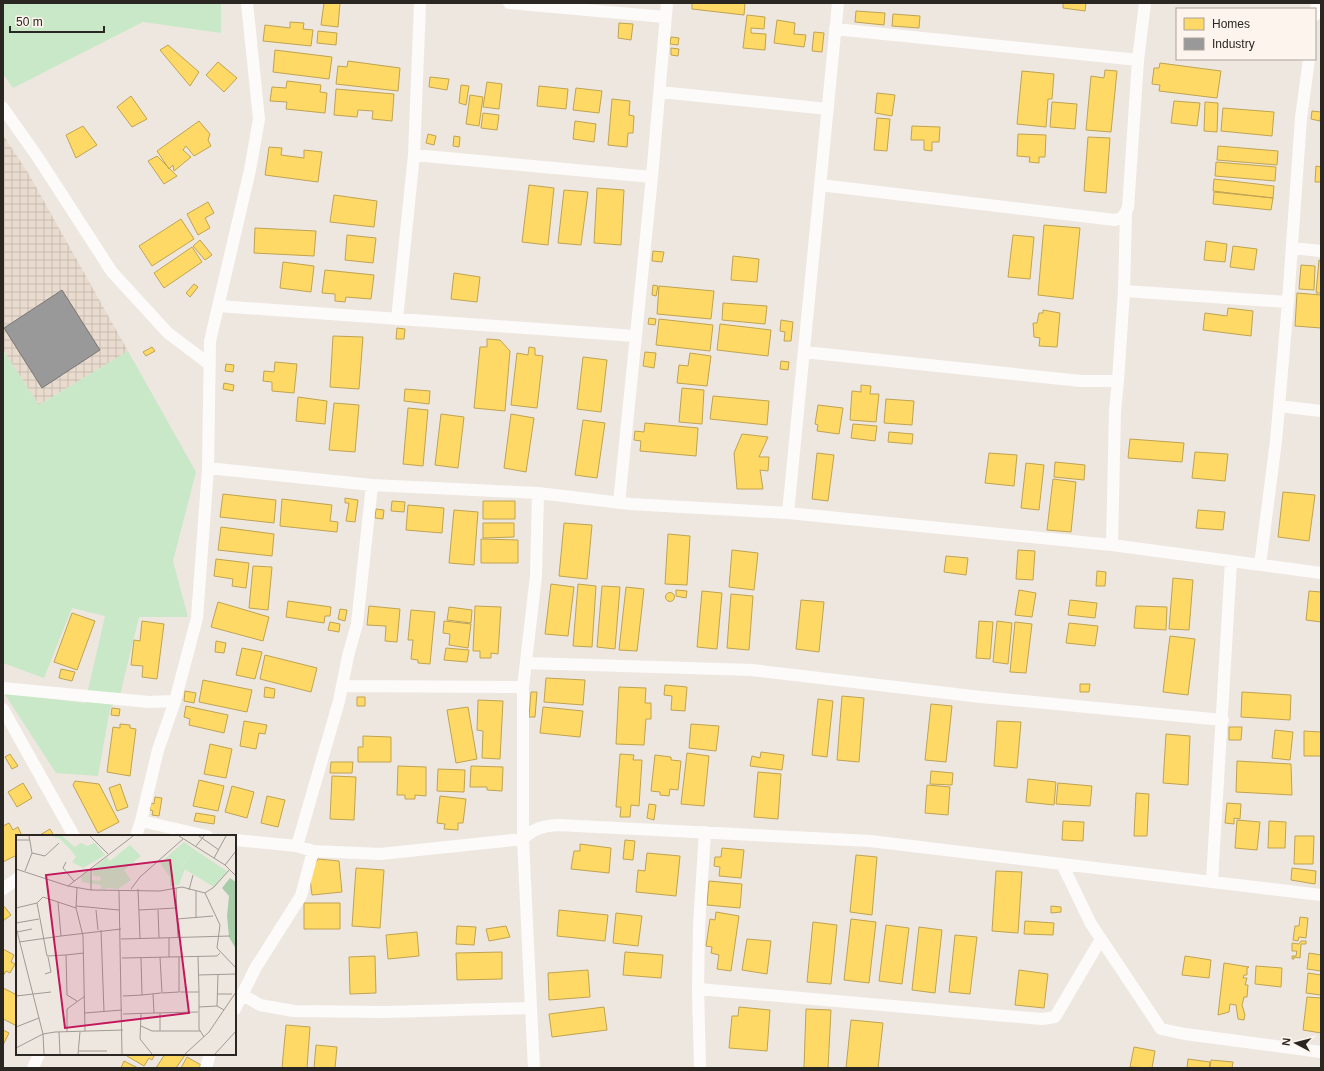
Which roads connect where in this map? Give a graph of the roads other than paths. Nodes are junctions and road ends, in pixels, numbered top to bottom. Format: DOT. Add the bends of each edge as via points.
graph roads {
  1 [pos="247,3"];
  2 [pos="420,3"];
  3 [pos="508,3"];
  4 [pos="666,3"];
  5 [pos="838,3"];
  6 [pos="1145,3"];
  7 [pos="665,17"];
  8 [pos="835,29"];
  9 [pos="1138,60"];
  10 [pos="1309,60"];
  11 [pos="660,92"];
  12 [pos="3,108"];
  13 [pos="828,109"];
  14 [pos="414,155"];
  15 [pos="652,177"];
  16 [pos="820,185"];
  17 [pos="1126,214"];
  18 [pos="1292,248"];
  19 [pos="1321,251"];
  20 [pos="1124,291"];
  21 [pos="1288,302"];
  22 [pos="219,306"];
  23 [pos="397,319"];
  24 [pos="635,336"];
  25 [pos="804,352"];
  26 [pos="209,364"];
  27 [pos="1118,381"];
  28 [pos="1279,406"];
  29 [pos="1321,411"];
  30 [pos="208,468"];
  31 [pos="372,485"];
  32 [pos="538,494"];
  33 [pos="618,503"];
  34 [pos="788,513"];
  35 [pos="1112,545"];
  36 [pos="1231,562"];
  37 [pos="1260,565"];
  38 [pos="1321,573"];
  39 [pos="526,663"];
  40 [pos="342,686"];
  41 [pos="523,687"];
  42 [pos="3,688"];
  43 [pos="176,701"];
  44 [pos="3,709"];
  45 [pos="1223,720"];
  46 [pos="141,821"];
  47 [pos="705,832"];
  48 [pos="73,835"];
  49 [pos="136,835"];
  50 [pos="203,835"];
  51 [pos="523,839"];
  52 [pos="236,840"];
  53 [pos="297,846"];
  54 [pos="313,851"];
  55 [pos="1062,864"];
  56 [pos="16,880"];
  57 [pos="1212,881"];
  58 [pos="3,889"];
  59 [pos="1321,895"];
  60 [pos="1101,939"];
  61 [pos="698,989"];
  62 [pos="243,995"];
  63 [pos="236,1007"];
  64 [pos="531,1008"];
  65 [pos="1321,1052"];
  66 [pos="39,1055"];
  67 [pos="210,1055"];
  68 [pos="33,1068"];
  69 [pos="206,1068"];
  70 [pos="534,1068"];
  71 [pos="700,1068"];
  1 -- 22 [label="street" via="259,119"];
  2 -- 14 [label="street"];
  3 -- 7 [label="street"];
  4 -- 7 [label="street"];
  5 -- 8 [label="street"];
  6 -- 9 [label="street"];
  7 -- 11 [label="street"];
  8 -- 9 [label="street"];
  8 -- 13 [label="street"];
  9 -- 17 [label="street"];
  10 -- 18 [label="street" via="1301,118"];
  11 -- 13 [label="street"];
  11 -- 15 [label="street"];
  12 -- 26 [label="street" via="112,272 168,333"];
  13 -- 16 [label="street"];
  14 -- 15 [label="street"];
  14 -- 23 [label="street"];
  15 -- 24 [label="street"];
  16 -- 17 [label="street" via="1115,220"];
  16 -- 25 [label="street"];
  17 -- 20 [label="street"];
  18 -- 19 [label="street"];
  18 -- 21 [label="street"];
  20 -- 21 [label="street"];
  20 -- 27 [label="street"];
  21 -- 28 [label="street"];
  22 -- 23 [label="street"];
  22 -- 26 [label="street" via="213,324"];
  23 -- 24 [label="street"];
  24 -- 33 [label="street"];
  25 -- 27 [label="street" via="1081,380"];
  25 -- 34 [label="street"];
  26 -- 30 [label="street"];
  27 -- 35 [label="street"];
  28 -- 29 [label="street"];
  28 -- 37 [label="street"];
  30 -- 31 [label="street"];
  30 -- 43 [label="street" via="197,618"];
  31 -- 32 [label="street"];
  31 -- 40 [label="street" via="357,624"];
  32 -- 33 [label="street"];
  32 -- 39 [label="street" via="536,576"];
  33 -- 34 [label="street"];
  34 -- 35 [label="street"];
  35 -- 36 [label="street"];
  36 -- 37 [label="street"];
  36 -- 45 [label="street"];
  37 -- 38 [label="street"];
  39 -- 41 [label="street"];
  39 -- 45 [label="street" via="752,670 981,697"];
  40 -- 41 [label="street"];
  40 -- 53 [label="street"];
  41 -- 51 [label="street"];
  42 -- 43 [label="street" via="56,691 149,702"];
  43 -- 46 [label="street" via="158,750"];
  44 -- 48 [label="street"];
  45 -- 57 [label="street"];
  46 -- 49 [label="street"];
  46 -- 50 [label="street"];
  47 -- 51 [label="street" via="558,825 532,830"];
  47 -- 55 [label="street" via="870,841"];
  47 -- 61 [label="street"];
  51 -- 54 [label="street" via="380,854"];
  51 -- 64 [label="street"];
  52 -- 53 [label="street"];
  53 -- 54 [label="street"];
  54 -- 62 [label="street" via="301,896 256,967"];
  55 -- 57 [label="street"];
  55 -- 60 [label="street"];
  56 -- 58 [label="street"];
  57 -- 59 [label="street"];
  60 -- 61 [label="street" via="1055,1017 1042,1019"];
  60 -- 65 [label="street" via="1161,1030"];
  61 -- 71 [label="street"];
  62 -- 63 [label="street"];
  62 -- 64 [label="street" via="260,1005 294,1011 385,1012"];
  64 -- 70 [label="street"];
  66 -- 68 [label="street"];
  67 -- 69 [label="street"];
}
